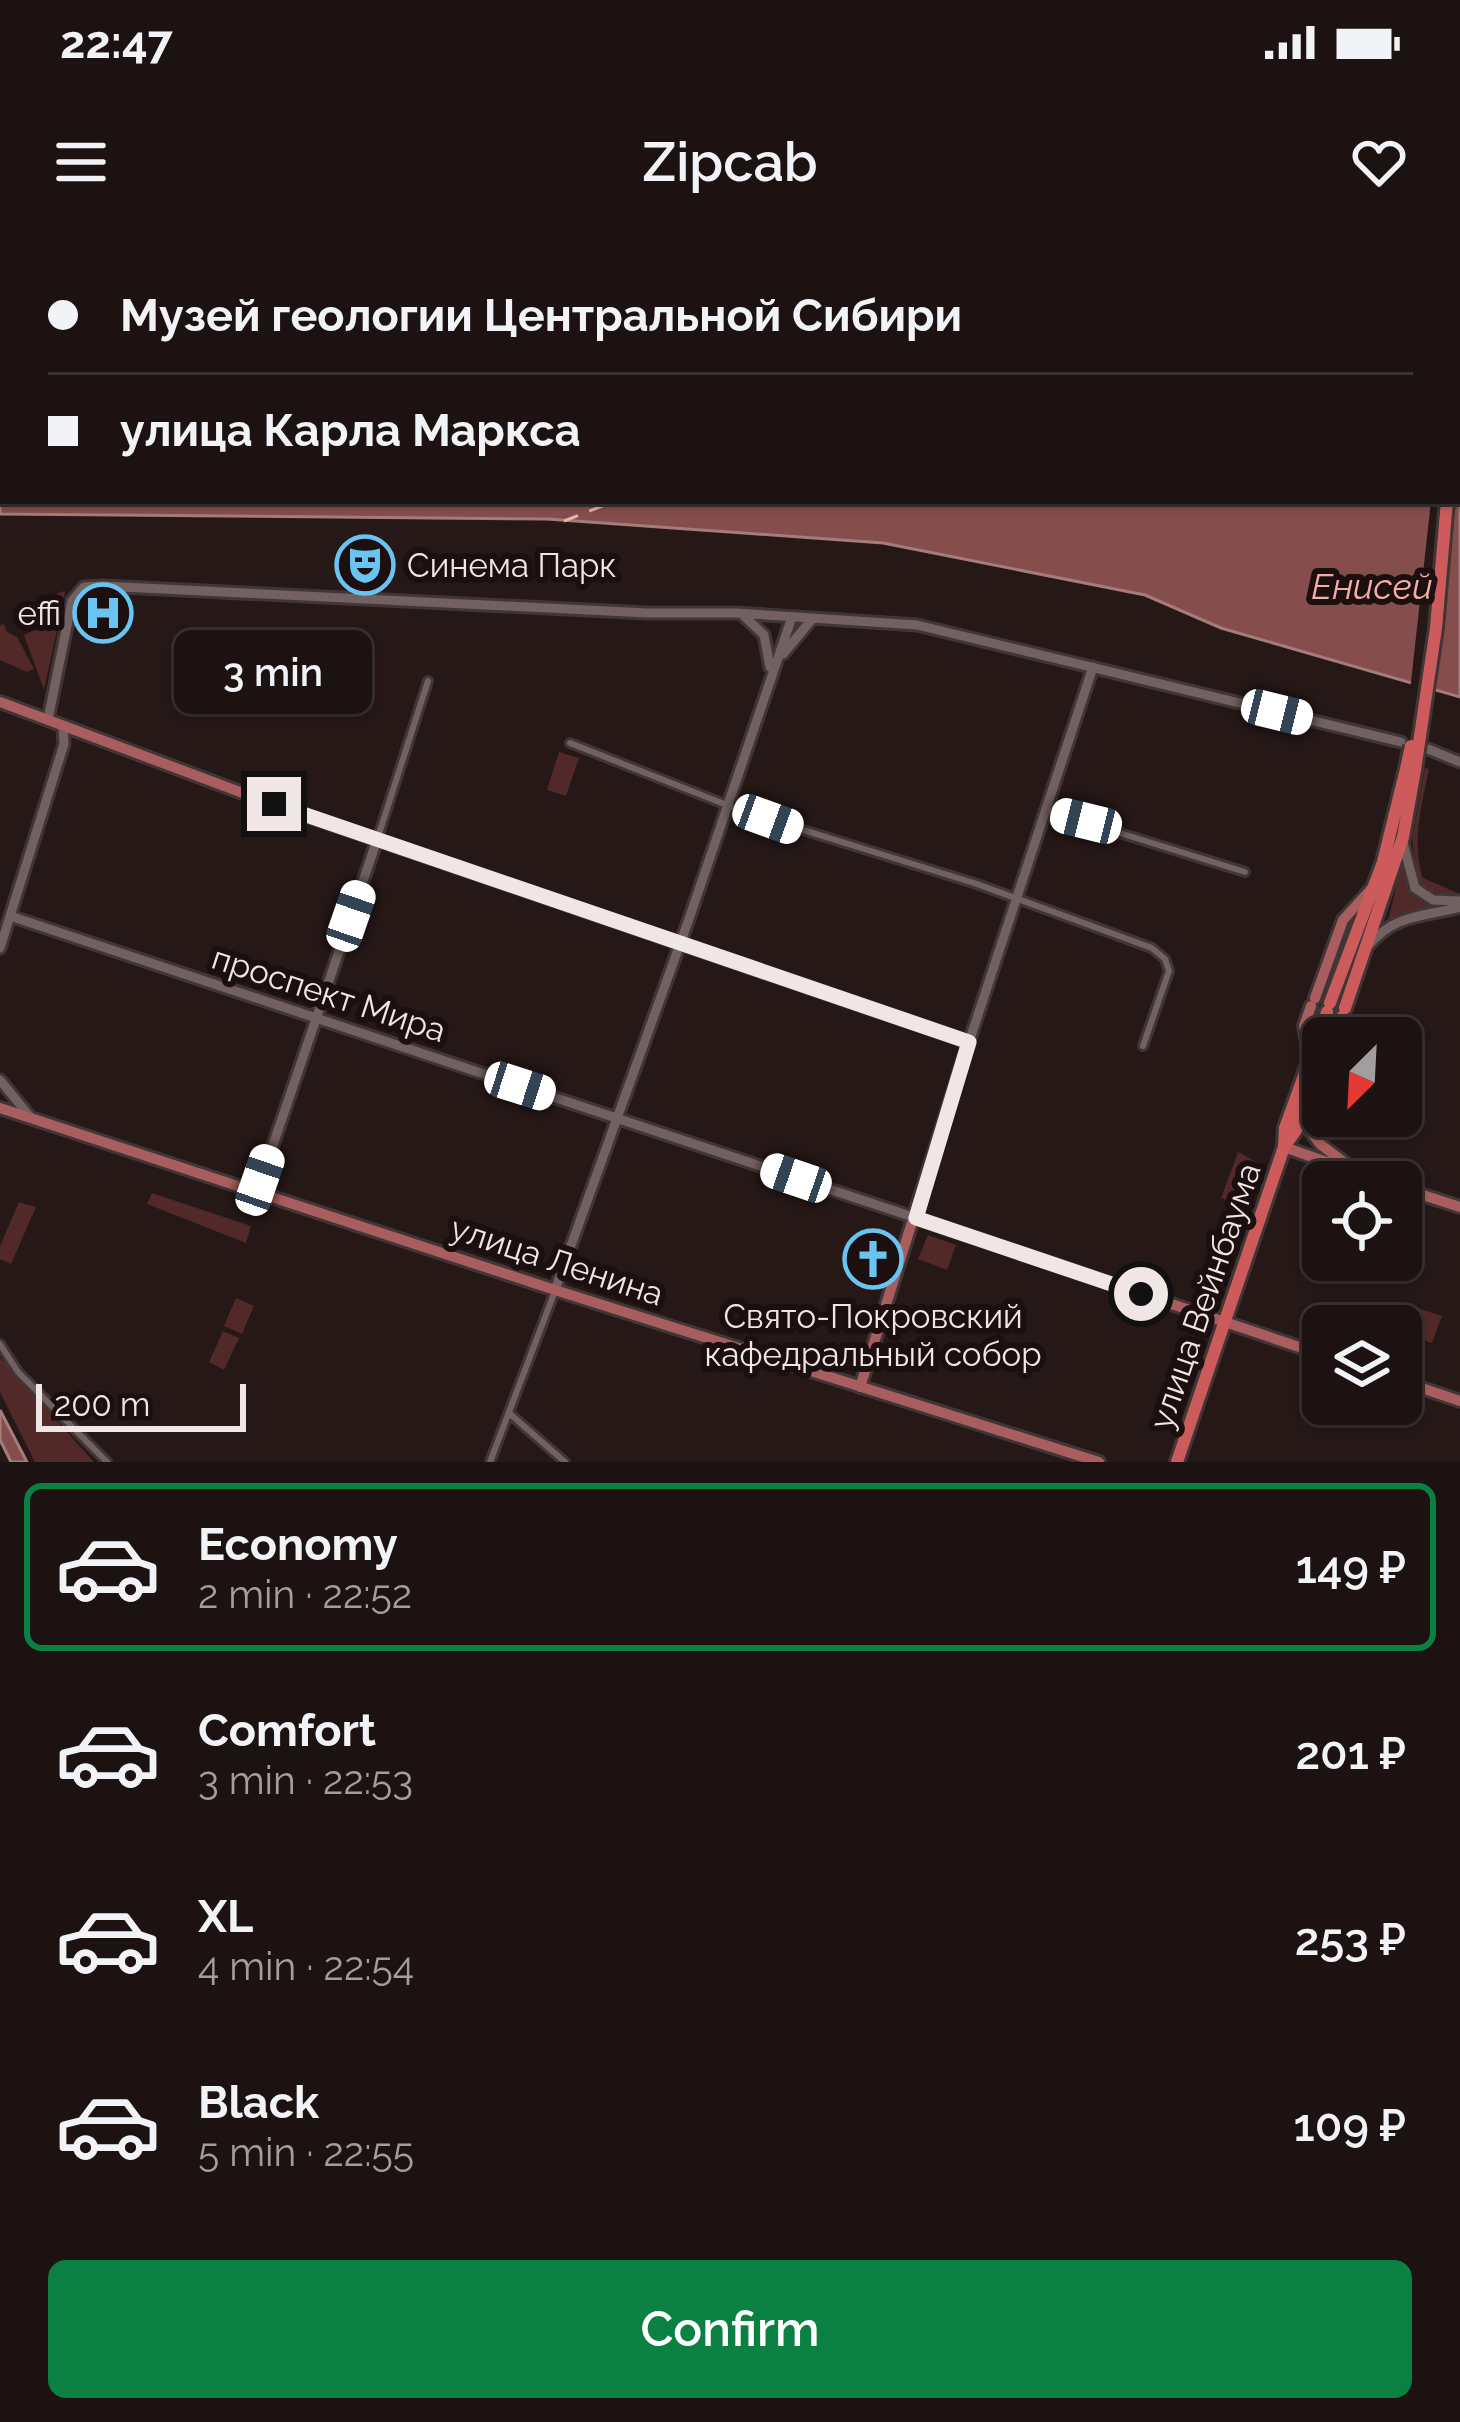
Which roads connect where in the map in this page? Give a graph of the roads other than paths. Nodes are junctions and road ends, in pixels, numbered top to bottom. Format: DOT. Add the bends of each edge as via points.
graph roads {
  1 [pos="1444,504"];
  2 [pos="739,613"];
  3 [pos="792,617"];
  4 [pos="813,618"];
  5 [pos="1093,667"];
  6 [pos="771,674"];
  7 [pos="428,681"];
  8 [pos="0,702"];
  9 [pos="48,719"];
  10 [pos="63,727"];
  11 [pos="1401,742"];
  12 [pos="570,743"];
  13 [pos="1428,749"];
  14 [pos="1460,762"];
  15 [pos="1410,769"];
  16 [pos="727,805"];
  17 [pos="1046,810"];
  18 [pos="1403,837"];
  19 [pos="377,840"];
  20 [pos="1245,872"];
  21 [pos="1374,885"];
  22 [pos="1017,898"];
  23 [pos="1460,904"];
  24 [pos="5,916"];
  25 [pos="679,943"];
  26 [pos="1369,945"];
  27 [pos="0,948"];
  28 [pos="1307,1017"];
  29 [pos="1326,1017"];
  30 [pos="1342,1017"];
  31 [pos="316,1018"];
  32 [pos="969,1042"];
  33 [pos="1143,1046"];
  34 [pos="0,1080"];
  35 [pos="0,1108"];
  36 [pos="1302,1111"];
  37 [pos="616,1118"];
  38 [pos="32,1119"];
  39 [pos="1315,1137"];
  40 [pos="1284,1147"];
  41 [pos="1324,1161"];
  42 [pos="1342,1161"];
  43 [pos="256,1192"];
  44 [pos="1422,1195"];
  45 [pos="1460,1207"];
  46 [pos="916,1218"];
  47 [pos="555,1290"];
  48 [pos="1224,1322"];
  49 [pos="0,1344"];
  50 [pos="1302,1348"];
  51 [pos="860,1387"];
  52 [pos="1422,1388"];
  53 [pos="1460,1401"];
  54 [pos="510,1414"];
  55 [pos="107,1462"];
  56 [pos="490,1462"];
  57 [pos="565,1462"];
  58 [pos="1099,1462"];
  59 [pos="1178,1462"];
  1 -- 15 [label="highway, bridge" via="1436,628"];
  2 -- 3 [label="main road"];
  2 -- 6 [label="main road" via="764,635"];
  2 -- 9 [label="main road" via="90,586 72,601"];
  3 -- 4 [label="main road"];
  3 -- 6 [label="main road"];
  4 -- 5 [label="main road" via="930,627"];
  4 -- 6 [label="main road"];
  5 -- 11 [label="main road"];
  5 -- 17 [label="main road"];
  6 -- 16 [label="main road"];
  7 -- 19 [label="street"];
  8 -- 9 [label="main road"];
  9 -- 10 [label="main road"];
  10 -- 19 [label="main road"];
  10 -- 24 [label="main road"];
  12 -- 16 [label="street"];
  13 -- 14 [label="main road"];
  15 -- 18 [label="highway"];
  15 -- 21 [label="highway, улица Вейнбаума"];
  16 -- 22 [label="street"];
  16 -- 25 [label="main road"];
  17 -- 20 [label="street"];
  17 -- 22 [label="main road"];
  18 -- 23 [label="main road" via="1415,888"];
  18 -- 26 [label="highway"];
  19 -- 25 [label="main road"];
  19 -- 31 [label="main road"];
  21 -- 28 [label="main road" via="1343,920"];
  21 -- 29 [label="highway, улица Вейнбаума"];
  22 -- 32 [label="main road"];
  22 -- 33 [label="street" via="1166,959"];
  23 -- 26 [label="main road" via="1402,917"];
  24 -- 27 [label="main road"];
  24 -- 31 [label="main road, проспект Мира"];
  25 -- 32 [label="main road"];
  25 -- 37 [label="main road"];
  26 -- 30 [label="highway"];
  31 -- 37 [label="main road, проспект Мира"];
  31 -- 43 [label="main road"];
  32 -- 46 [label="main road"];
  34 -- 38 [label="main road"];
  35 -- 38 [label="main road, улица Ленина"];
  36 -- 40 [label="highway, улица Вейнбаума"];
  37 -- 46 [label="main road, проспект Мира"];
  37 -- 47 [label="main road"];
  38 -- 43 [label="main road, улица Ленина"];
  39 -- 42 [label="main road"];
  40 -- 41 [label="main road"];
  40 -- 48 [label="highway, улица Вейнбаума"];
  43 -- 47 [label="main road, улица Ленина"];
  44 -- 45 [label="main road"];
  46 -- 48 [label="main road, проспект Мира"];
  46 -- 51 [label="main road"];
  47 -- 51 [label="main road, улица Ленина"];
  47 -- 54 [label="street"];
  48 -- 50 [label="main road, проспект Мира"];
  48 -- 59 [label="highway, улица Вейнбаума"];
  49 -- 55 [label="street"];
  51 -- 58 [label="main road, улица Ленина"];
  52 -- 53 [label="main road"];
  54 -- 56 [label="street"];
  54 -- 57 [label="street"];
}
